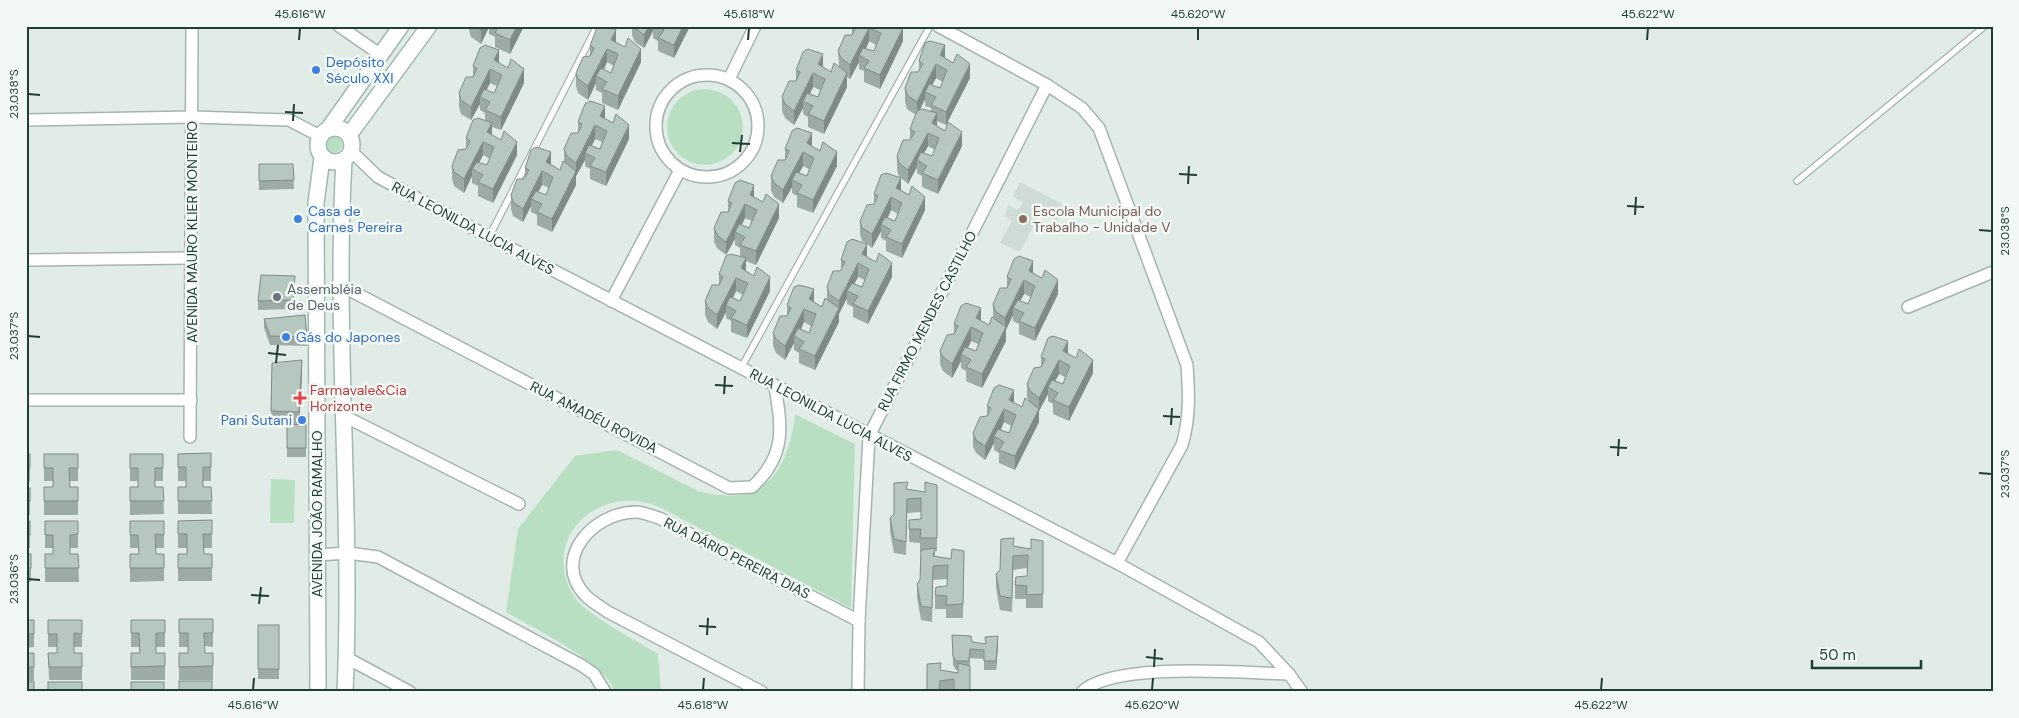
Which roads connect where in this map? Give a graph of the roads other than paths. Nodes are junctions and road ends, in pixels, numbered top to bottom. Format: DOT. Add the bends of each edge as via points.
graph roads {
  1 [pos="192,26"];
  2 [pos="339,26"];
  3 [pos="401,26"];
  4 [pos="429,26"];
  5 [pos="597,26"];
  6 [pos="755,26"];
  7 [pos="930,26"];
  8 [pos="938,26"];
  9 [pos="1986,26"];
  10 [pos="381,55"];
  11 [pos="729,79"];
  12 [pos="1048,85"];
  13 [pos="193,117"];
  14 [pos="26,120"];
  15 [pos="324,132"];
  16 [pos="349,135"];
  17 [pos="348,156"];
  18 [pos="322,158"];
  19 [pos="680,170"];
  20 [pos="1797,181"];
  21 [pos="489,237"];
  22 [pos="191,258"];
  23 [pos="26,260"];
  24 [pos="1993,272"];
  25 [pos="340,286"];
  26 [pos="611,301"];
  27 [pos="1908,307"];
  28 [pos="741,368"];
  29 [pos="775,386"];
  30 [pos="26,400"];
  31 [pos="191,400"];
  32 [pos="344,416"];
  33 [pos="869,436"];
  34 [pos="190,437"];
  35 [pos="519,504"];
  36 [pos="348,553"];
  37 [pos="317,555"];
  38 [pos="1117,563"];
  39 [pos="859,621"];
  40 [pos="346,658"];
  41 [pos="1288,674"];
  42 [pos="318,692"];
  43 [pos="345,692"];
  44 [pos="410,692"];
  45 [pos="605,692"];
  46 [pos="762,692"];
  47 [pos="858,692"];
  48 [pos="1082,692"];
  49 [pos="1302,692"];
  1 -- 13 [label="street, AVENIDA MAURO KLIER MONTEIRO"];
  2 -- 10 [label="street"];
  3 -- 10 [label="street"];
  4 -- 16 [label="street"];
  5 -- 21 [label="lane"];
  6 -- 11 [label="street"];
  7 -- 28 [label="lane"];
  8 -- 12 [label="street"];
  9 -- 20 [label="lane"];
  10 -- 15 [label="street"];
  11 -- 19 [label="street" via="712,74 695,75 678,82 665,94 657,109 655,127 658,144 667,159"];
  11 -- 19 [label="street" via="744,90 755,105 759,123 756,142 748,158 734,170 716,177 698,177"];
  12 -- 33 [label="street, RUA FIRMO MENDES CASTILHO"];
  12 -- 38 [label="street" via="1082,108 1099,128 1186,365 1190,401 1182,445"];
  13 -- 14 [label="street"];
  13 -- 15 [label="street" via="289,120"];
  13 -- 22 [label="street, AVENIDA MAURO KLIER MONTEIRO"];
  15 -- 16 [label="street" via="340,128"];
  15 -- 18 [label="street" via="317,147"];
  16 -- 17 [label="street" via="352,143"];
  17 -- 18 [label="street" via="333,162"];
  17 -- 21 [label="street, RUA LEONILDA LUCIA ALVES" via="378,177"];
  17 -- 25 [label="street, AVENIDA JOÃO RAMALHO"];
  18 -- 37 [label="street, AVENIDA JOÃO RAMALHO" via="316,202"];
  19 -- 26 [label="street"];
  21 -- 26 [label="street, RUA LEONILDA LUCIA ALVES"];
  22 -- 23 [label="street"];
  22 -- 31 [label="street, AVENIDA MAURO KLIER MONTEIRO"];
  24 -- 27 [label="street"];
  25 -- 29 [label="street, RUA AMADÉU ROVIDA" via="729,488 752,487 767,474 776,454 780,432"];
  25 -- 32 [label="street, AVENIDA JOÃO RAMALHO"];
  26 -- 28 [label="street, RUA LEONILDA LUCIA ALVES"];
  28 -- 29 [label="street, RUA LEONILDA LUCIA ALVES"];
  29 -- 33 [label="street, RUA LEONILDA LUCIA ALVES"];
  30 -- 31 [label="street"];
  31 -- 34 [label="street, AVENIDA MAURO KLIER MONTEIRO"];
  32 -- 35 [label="street"];
  32 -- 36 [label="street, AVENIDA JOÃO RAMALHO"];
  33 -- 38 [label="street, RUA LEONILDA LUCIA ALVES"];
  33 -- 39 [label="street, RUA FIRMO MENDES CASTILHO"];
  36 -- 37 [label="street"];
  36 -- 40 [label="street, AVENIDA JOÃO RAMALHO"];
  36 -- 45 [label="street" via="378,557 581,664 594,674"];
  37 -- 42 [label="street, AVENIDA JOÃO RAMALHO"];
  38 -- 41 [label="street, RUA LEONILDA LUCIA ALVES" via="1259,642"];
  39 -- 46 [label="street, RUA DÁRIO PEREIRA DIAS" via="659,518 636,512 612,518 600,522 580,540 573,555 574,575 585,595 608,612"];
  39 -- 47 [label="street, RUA FIRMO MENDES CASTILHO"];
  40 -- 43 [label="street, AVENIDA JOÃO RAMALHO"];
  40 -- 44 [label="street"];
  41 -- 48 [label="street" via="1138,672 1104,678"];
  41 -- 49 [label="street, RUA LEONILDA LUCIA ALVES"];
}
